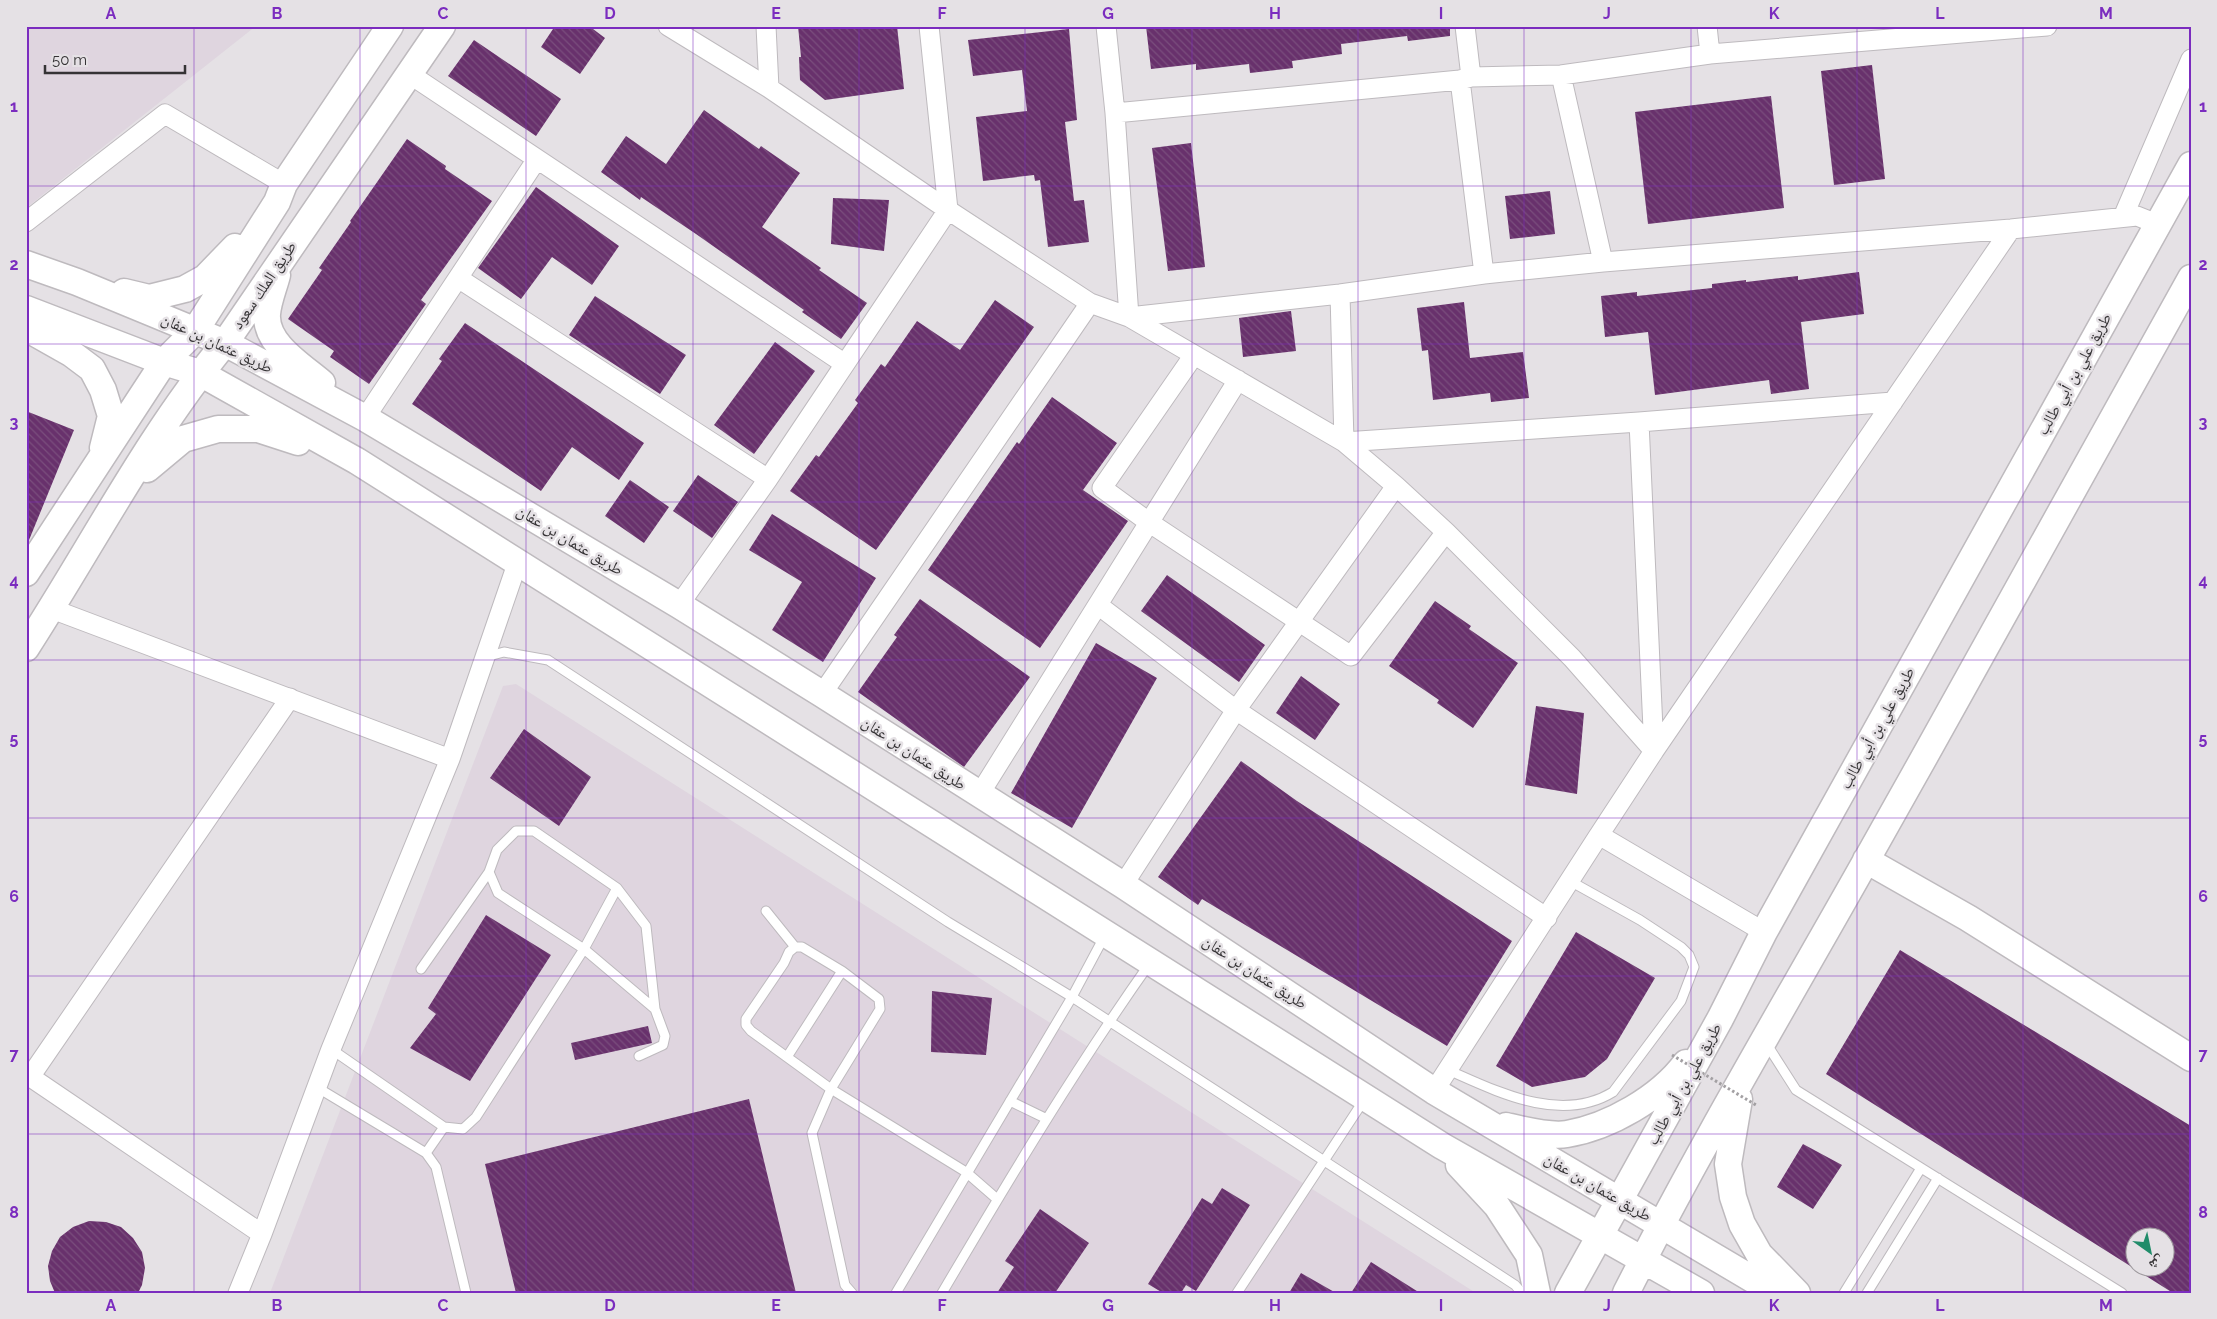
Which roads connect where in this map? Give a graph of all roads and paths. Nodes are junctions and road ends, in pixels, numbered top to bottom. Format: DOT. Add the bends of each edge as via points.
graph roads {
  1 [pos="390,26"];
  2 [pos="442,26"];
  3 [pos="668,26"];
  4 [pos="766,26"];
  5 [pos="929,26"];
  6 [pos="1106,26"];
  7 [pos="1465,26"];
  8 [pos="1707,26"];
  9 [pos="2046,26"];
  10 [pos="1892,33"];
  11 [pos="1710,54"];
  12 [pos="2191,59"];
  13 [pos="411,75"];
  14 [pos="1561,75"];
  15 [pos="1466,79"];
  16 [pos="769,88"];
  17 [pos="1115,113"];
  18 [pos="537,159"];
  19 [pos="2191,165"];
  20 [pos="280,193"];
  21 [pos="948,210"];
  22 [pos="2123,217"];
  23 [pos="26,222"];
  24 [pos="2158,224"];
  25 [pos="2011,229"];
  26 [pos="282,257"];
  27 [pos="1603,262"];
  28 [pos="26,264"];
  29 [pos="1484,274"];
  30 [pos="458,278"];
  31 [pos="2191,278"];
  32 [pos="77,282"];
  33 [pos="1340,294"];
  34 [pos="1090,303"];
  35 [pos="26,310"];
  36 [pos="1129,317"];
  37 [pos="26,328"];
  38 [pos="195,331"];
  39 [pos="225,343"];
  40 [pos="1194,355"];
  41 [pos="164,362"];
  42 [pos="845,364"];
  43 [pos="200,373"];
  44 [pos="1238,380"];
  45 [pos="1893,402"];
  46 [pos="361,416"];
  47 [pos="1640,422"];
  48 [pos="1344,442"];
  49 [pos="357,461"];
  50 [pos="768,479"];
  51 [pos="1396,486"];
  52 [pos="125,488"];
  53 [pos="81,490"];
  54 [pos="1150,523"];
  55 [pos="1446,532"];
  56 [pos="517,564"];
  57 [pos="26,573"];
  58 [pos="680,605"];
  59 [pos="1098,605"];
  60 [pos="52,609"];
  61 [pos="1299,622"];
  62 [pos="26,648"];
  63 [pos="485,657"];
  64 [pos="822,694"];
  65 [pos="290,698"];
  66 [pos="1236,710"];
  67 [pos="1654,751"];
  68 [pos="450,759"];
  69 [pos="979,795"];
  70 [pos="1599,835"];
  71 [pos="1866,860"];
  72 [pos="489,872"];
  73 [pos="1570,882"];
  74 [pos="1123,885"];
  75 [pos="616,888"];
  76 [pos="766,911"];
  77 [pos="1547,918"];
  78 [pos="1764,932"];
  79 [pos="1106,934"];
  80 [pos="795,947"];
  81 [pos="584,949"];
  82 [pos="1150,962"];
  83 [pos="421,969"];
  84 [pos="842,971"];
  85 [pos="1072,997"];
  86 [pos="655,1009"];
  87 [pos="1720,1019"];
  88 [pos="1108,1022"];
  89 [pos="1763,1039"];
  90 [pos="331,1049"];
  91 [pos="639,1056"];
  92 [pos="1672,1056"];
  93 [pos="787,1057"];
  94 [pos="2191,1058"];
  95 [pos="28,1075"];
  96 [pos="1744,1075"];
  97 [pos="1441,1080"];
  98 [pos="318,1088"];
  99 [pos="831,1089"];
  100 [pos="1365,1098"];
  101 [pos="1010,1101"];
  102 [pos="1756,1105"];
  103 [pos="1047,1119"];
  104 [pos="1485,1121"];
  105 [pos="444,1127"];
  106 [pos="1442,1146"];
  107 [pos="426,1153"];
  108 [pos="1324,1160"];
  109 [pos="1921,1168"];
  110 [pos="966,1172"];
  111 [pos="1938,1178"];
  112 [pos="997,1199"];
  113 [pos="1620,1200"];
  114 [pos="1662,1224"];
  115 [pos="262,1234"];
  116 [pos="1599,1237"];
  117 [pos="1643,1260"];
  118 [pos="1790,1290"];
  119 [pos="466,1292"];
  120 [pos="238,1293"];
  121 [pos="852,1293"];
  122 [pos="896,1293"];
  123 [pos="942,1293"];
  124 [pos="1237,1293"];
  125 [pos="1522,1293"];
  126 [pos="1537,1293"];
  127 [pos="1568,1293"];
  128 [pos="1626,1293"];
  129 [pos="1700,1293"];
  130 [pos="1844,1293"];
  131 [pos="1867,1293"];
  132 [pos="2122,1293"];
  1 -- 20 [label="main road, طريق الملك سعود"];
  2 -- 13 [label="main road, طريق الملك سعود"];
  3 -- 16 [label="street"];
  4 -- 16 [label="street"];
  5 -- 21 [label="street"];
  6 -- 17 [label="street"];
  7 -- 15 [label="street"];
  8 -- 11 [label="street"];
  9 -- 10 [label="street"];
  10 -- 11 [label="street"];
  11 -- 14 [label="street"];
  12 -- 22 [label="street"];
  13 -- 18 [label="street"];
  13 -- 26 [label="main road, طريق الملك سعود"];
  14 -- 15 [label="street"];
  14 -- 27 [label="street"];
  15 -- 17 [label="street"];
  15 -- 29 [label="street"];
  16 -- 21 [label="street"];
  17 -- 36 [label="street"];
  18 -- 30 [label="street"];
  18 -- 42 [label="street"];
  19 -- 24 [label="main road, طريق علي بن أبي طالب"];
  20 -- 23 [label="street" via="165,114"];
  20 -- 32 [label="main road" via="205,278 185,289 149,298"];
  20 -- 38 [label="main road, طريق الملك سعود"];
  21 -- 34 [label="street"];
  21 -- 42 [label="street"];
  22 -- 24 [label="street" via="2137,216"];
  22 -- 25 [label="street"];
  24 -- 78 [label="main road, طريق علي بن أبي طالب"];
  25 -- 27 [label="street"];
  25 -- 45 [label="street"];
  26 -- 39 [label="main road, طريق الملك سعود"];
  26 -- 46 [label="main road" via="267,314 271,334 283,349"];
  27 -- 29 [label="street"];
  28 -- 32 [label="main road, طريق عثمان بن عفان"];
  29 -- 33 [label="street"];
  30 -- 46 [label="street"];
  30 -- 50 [label="street"];
  31 -- 71 [label="main road"];
  32 -- 38 [label="main road, طريق عثمان بن عفان"];
  33 -- 36 [label="street"];
  33 -- 48 [label="street"];
  34 -- 36 [label="street"];
  34 -- 64 [label="street"];
  35 -- 41 [label="main road"];
  36 -- 40 [label="street"];
  37 -- 53 [label="main road" via="92,369 103,390 111,416 104,448"];
  38 -- 39 [label="main road, طريق عثمان بن عفان"];
  38 -- 41 [label="main road, طريق الملك سعود"];
  39 -- 43 [label="main road, طريق الملك سعود"];
  39 -- 46 [label="main road, طريق عثمان بن عفان"];
  40 -- 44 [label="street"];
  40 -- 54 [label="street" via="1102,488"];
  41 -- 43 [label="main road"];
  41 -- 53 [label="main road, طريق الملك سعود"];
  42 -- 50 [label="street"];
  43 -- 49 [label="main road"];
  43 -- 52 [label="main road, طريق الملك سعود"];
  44 -- 48 [label="street"];
  44 -- 54 [label="street"];
  45 -- 47 [label="street"];
  45 -- 67 [label="street"];
  46 -- 58 [label="main road, طريق عثمان بن عفان"];
  47 -- 48 [label="street"];
  47 -- 67 [label="street"];
  48 -- 51 [label="street"];
  49 -- 52 [label="main road" via="258,429 218,429 183,439"];
  49 -- 56 [label="main road"];
  50 -- 58 [label="street"];
  51 -- 55 [label="street"];
  51 -- 61 [label="street"];
  52 -- 60 [label="main road, طريق الملك سعود"];
  53 -- 57 [label="main road, طريق الملك سعود"];
  54 -- 59 [label="street"];
  54 -- 61 [label="street"];
  55 -- 61 [label="street" via="1351,656"];
  55 -- 67 [label="street" via="1572,658"];
  56 -- 63 [label="street"];
  56 -- 79 [label="main road"];
  58 -- 64 [label="main road, طريق عثمان بن عفان"];
  59 -- 66 [label="street"];
  59 -- 69 [label="street"];
  60 -- 62 [label="main road, طريق الملك سعود"];
  60 -- 65 [label="street"];
  61 -- 66 [label="street"];
  63 -- 68 [label="street"];
  63 -- 85 [label="lane" via="504,652 548,660 948,922"];
  64 -- 69 [label="main road, طريق عثمان بن عفان"];
  65 -- 68 [label="street"];
  65 -- 95 [label="street"];
  66 -- 74 [label="street"];
  66 -- 77 [label="street"];
  67 -- 70 [label="street"];
  68 -- 90 [label="street"];
  69 -- 74 [label="main road, طريق عثمان بن عفان"];
  70 -- 73 [label="street"];
  70 -- 78 [label="street"];
  71 -- 89 [label="main road"];
  71 -- 94 [label="main road" via="1968,918"];
  72 -- 75 [label="lane" via="498,850 516,831 534,831"];
  72 -- 81 [label="lane" via="498,893"];
  72 -- 83 [label="lane"];
  73 -- 77 [label="street"];
  73 -- 97 [label="lane" via="1640,920 1690,955 1694,968 1682,1001 1613,1092 1600,1100 1584,1105 1546,1104"];
  74 -- 97 [label="main road, طريق عثمان بن عفان"];
  75 -- 81 [label="lane"];
  75 -- 86 [label="lane" via="646,926"];
  76 -- 80 [label="lane"];
  77 -- 97 [label="street"];
  78 -- 87 [label="main road, طريق علي بن أبي طالب"];
  79 -- 82 [label="main road"];
  79 -- 85 [label="lane"];
  80 -- 84 [label="lane" via="802,947"];
  80 -- 93 [label="lane" via="746,1019 750,1031"];
  81 -- 86 [label="lane"];
  81 -- 105 [label="lane" via="476,1117 463,1129"];
  82 -- 88 [label="lane"];
  82 -- 100 [label="main road"];
  84 -- 93 [label="lane"];
  84 -- 99 [label="lane" via="879,999 880,1009"];
  85 -- 88 [label="lane"];
  85 -- 101 [label="lane"];
  86 -- 91 [label="lane" via="666,1036 663,1045"];
  87 -- 104 [label="main road" via="1679,1073 1613,1121 1565,1135"];
  87 -- 113 [label="main road, طريق علي بن أبي طالب"];
  88 -- 103 [label="lane"];
  88 -- 108 [label="lane"];
  89 -- 96 [label="main road"];
  89 -- 109 [label="lane" via="1796,1090"];
  90 -- 98 [label="street"];
  90 -- 105 [label="lane"];
  92 -- 102 [label="path, bridge"];
  93 -- 99 [label="lane"];
  95 -- 115 [label="street"];
  96 -- 114 [label="main road"];
  96 -- 118 [label="main road" via="1728,1164 1733,1197 1742,1224 1759,1254"];
  97 -- 104 [label="main road, طريق عثمان بن عفان"];
  98 -- 107 [label="lane"];
  98 -- 115 [label="street"];
  99 -- 110 [label="lane"];
  99 -- 121 [label="lane" via="812,1133 845,1284"];
  100 -- 106 [label="main road"];
  100 -- 108 [label="lane"];
  101 -- 103 [label="lane"];
  101 -- 110 [label="lane"];
  103 -- 112 [label="lane"];
  104 -- 113 [label="main road, طريق عثمان بن عفان"];
  105 -- 107 [label="lane"];
  106 -- 116 [label="main road"];
  106 -- 126 [label="main road" via="1497,1206 1529,1255"];
  107 -- 119 [label="lane" via="436,1167"];
  108 -- 124 [label="lane"];
  108 -- 125 [label="lane" via="1515,1285"];
  109 -- 111 [label="lane"];
  109 -- 130 [label="lane"];
  110 -- 112 [label="lane"];
  110 -- 122 [label="lane"];
  111 -- 131 [label="lane"];
  111 -- 132 [label="lane"];
  112 -- 123 [label="lane"];
  113 -- 114 [label="main road, طريق عثمان بن عفان"];
  113 -- 116 [label="main road, طريق علي بن أبي طالب"];
  114 -- 117 [label="main road"];
  114 -- 118 [label="main road, طريق عثمان بن عفان"];
  115 -- 120 [label="street"];
  116 -- 117 [label="main road"];
  116 -- 127 [label="main road, طريق علي بن أبي طالب"];
  117 -- 128 [label="main road"];
  117 -- 129 [label="main road"];
}
